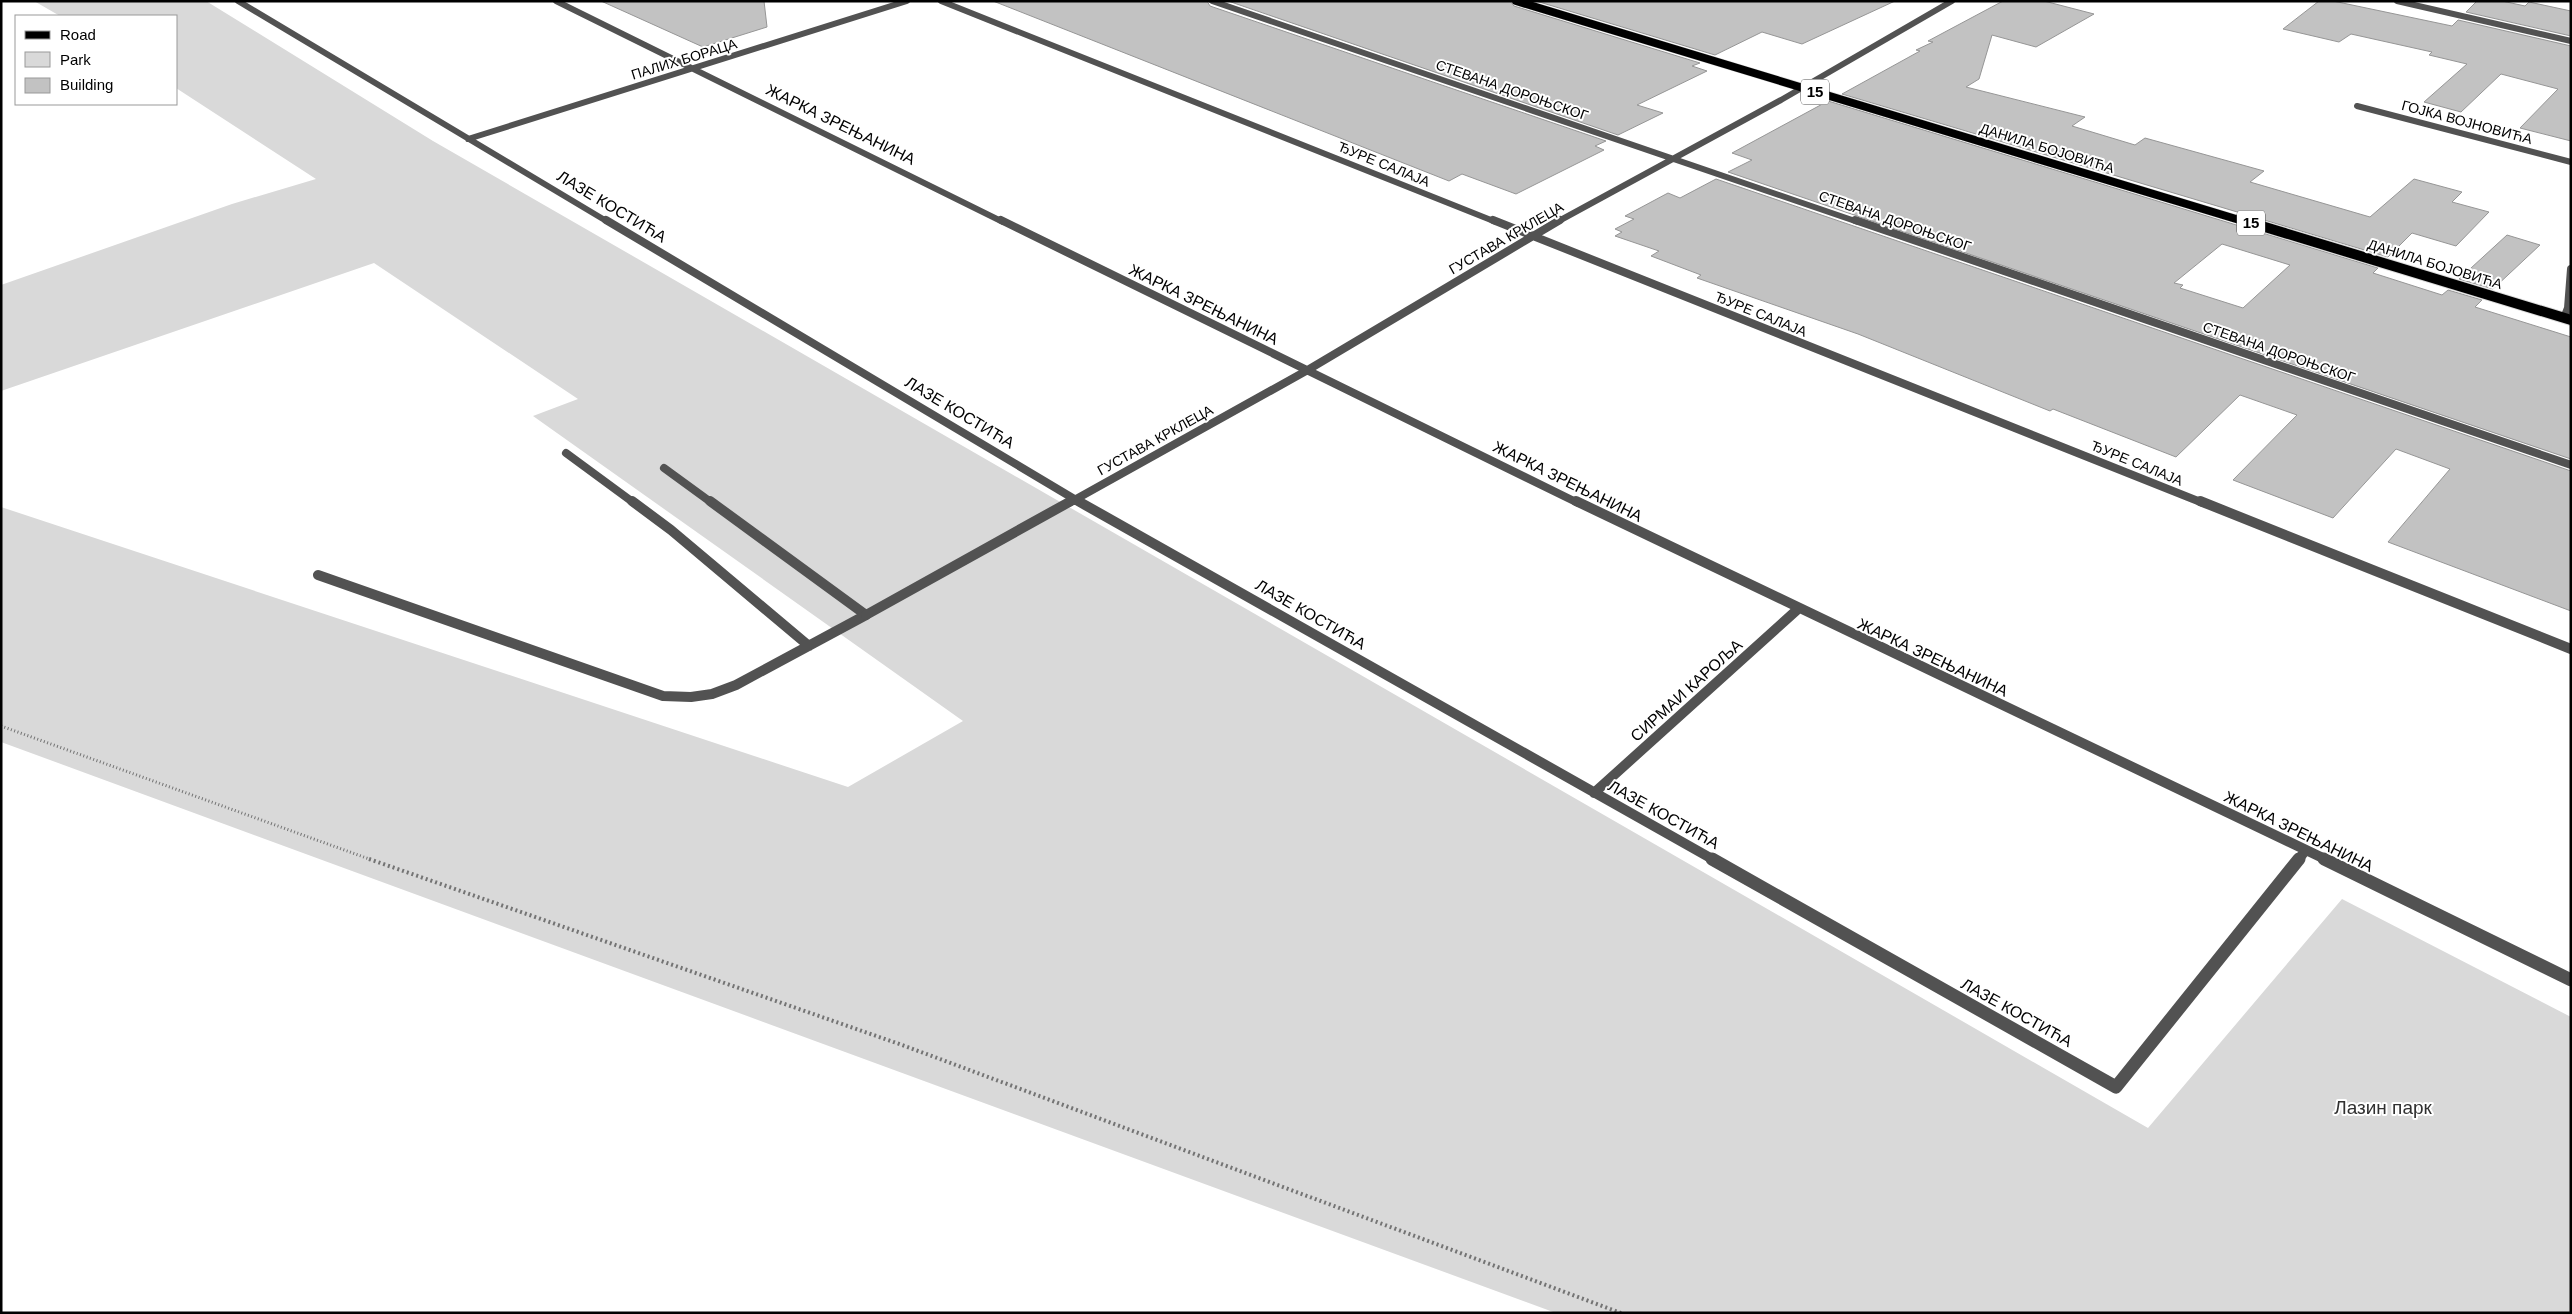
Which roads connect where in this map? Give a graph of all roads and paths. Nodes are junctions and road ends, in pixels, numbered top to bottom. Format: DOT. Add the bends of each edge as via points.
graph roads {
  1 [pos="238,1"];
  2 [pos="556,1"];
  3 [pos="907,1"];
  4 [pos="941,1"];
  5 [pos="1212,1"];
  6 [pos="1516,1"];
  7 [pos="1952,1"];
  8 [pos="2397,1"];
  9 [pos="2571,41"];
  10 [pos="694,69"];
  11 [pos="1802,88"];
  12 [pos="2357,106"];
  13 [pos="468,139"];
  14 [pos="1674,158"];
  15 [pos="2571,162"];
  16 [pos="1531,236"];
  17 [pos="2571,269"];
  18 [pos="2567,319"];
  19 [pos="1306,371"];
  20 [pos="566,453"];
  21 [pos="2571,465"];
  22 [pos="664,468"];
  23 [pos="1074,499"];
  24 [pos="318,575"];
  25 [pos="1798,609"];
  26 [pos="866,615"];
  27 [pos="809,646"];
  28 [pos="2571,649"];
  29 [pos="1,726"];
  30 [pos="1594,793"];
  31 [pos="2306,850"];
  32 [pos="2571,980"];
  33 [pos="1621,1313"];
  1 -- 13 [label="street, ЛАЗЕ КОСТИЋА"];
  2 -- 10 [label="street, ЖАРКА ЗРЕЊАНИНА"];
  3 -- 10 [label="street, ПАЛИХ БОРАЦА"];
  4 -- 16 [label="street, ЂУРЕ САЛАЈА"];
  5 -- 14 [label="street, СТЕВАНА ДОРОЊСКОГ"];
  6 -- 11 [label="main road, ДАНИЛА БОЈОВИЋА / 15"];
  7 -- 11 [label="street, ГУСТАВА КРКЛЕЦА"];
  8 -- 9 [label="street"];
  10 -- 13 [label="street, ПАЛИХ БОРАЦА"];
  10 -- 19 [label="street, ЖАРКА ЗРЕЊАНИНА"];
  11 -- 14 [label="street, ГУСТАВА КРКЛЕЦА"];
  11 -- 18 [label="main road, ДАНИЛА БОЈОВИЋА / 15"];
  12 -- 15 [label="street, ГОЈКА ВОЈНОВИЋА"];
  13 -- 23 [label="street, ЛАЗЕ КОСТИЋА"];
  14 -- 16 [label="street, ГУСТАВА КРКЛЕЦА"];
  14 -- 21 [label="street, СТЕВАНА ДОРОЊСКОГ"];
  16 -- 19 [label="street, ГУСТАВА КРКЛЕЦА"];
  16 -- 28 [label="street, ЂУРЕ САЛАЈА"];
  17 -- 18 [label="street"];
  19 -- 23 [label="street, ГУСТАВА КРКЛЕЦА"];
  19 -- 25 [label="street, ЖАРКА ЗРЕЊАНИНА"];
  20 -- 27 [label="street" via="671,530"];
  22 -- 26 [label="street"];
  23 -- 26 [label="street, ГУСТАВА КРКЛЕЦА"];
  23 -- 30 [label="street, ЛАЗЕ КОСТИЋА"];
  24 -- 27 [label="street, ГУСТАВА КРКЛЕЦА" via="663,696 712,694 736,685"];
  25 -- 30 [label="street, СИРМАИ КАРОЉА"];
  25 -- 31 [label="street, ЖАРКА ЗРЕЊАНИНА"];
  26 -- 27 [label="street, ГУСТАВА КРКЛЕЦА"];
  29 -- 33 [label="path" via="394,868 905,1046"];
  30 -- 31 [label="street, ЛАЗЕ КОСТИЋА" via="2116,1086"];
  31 -- 32 [label="street, ЖАРКА ЗРЕЊАНИНА"];
}
